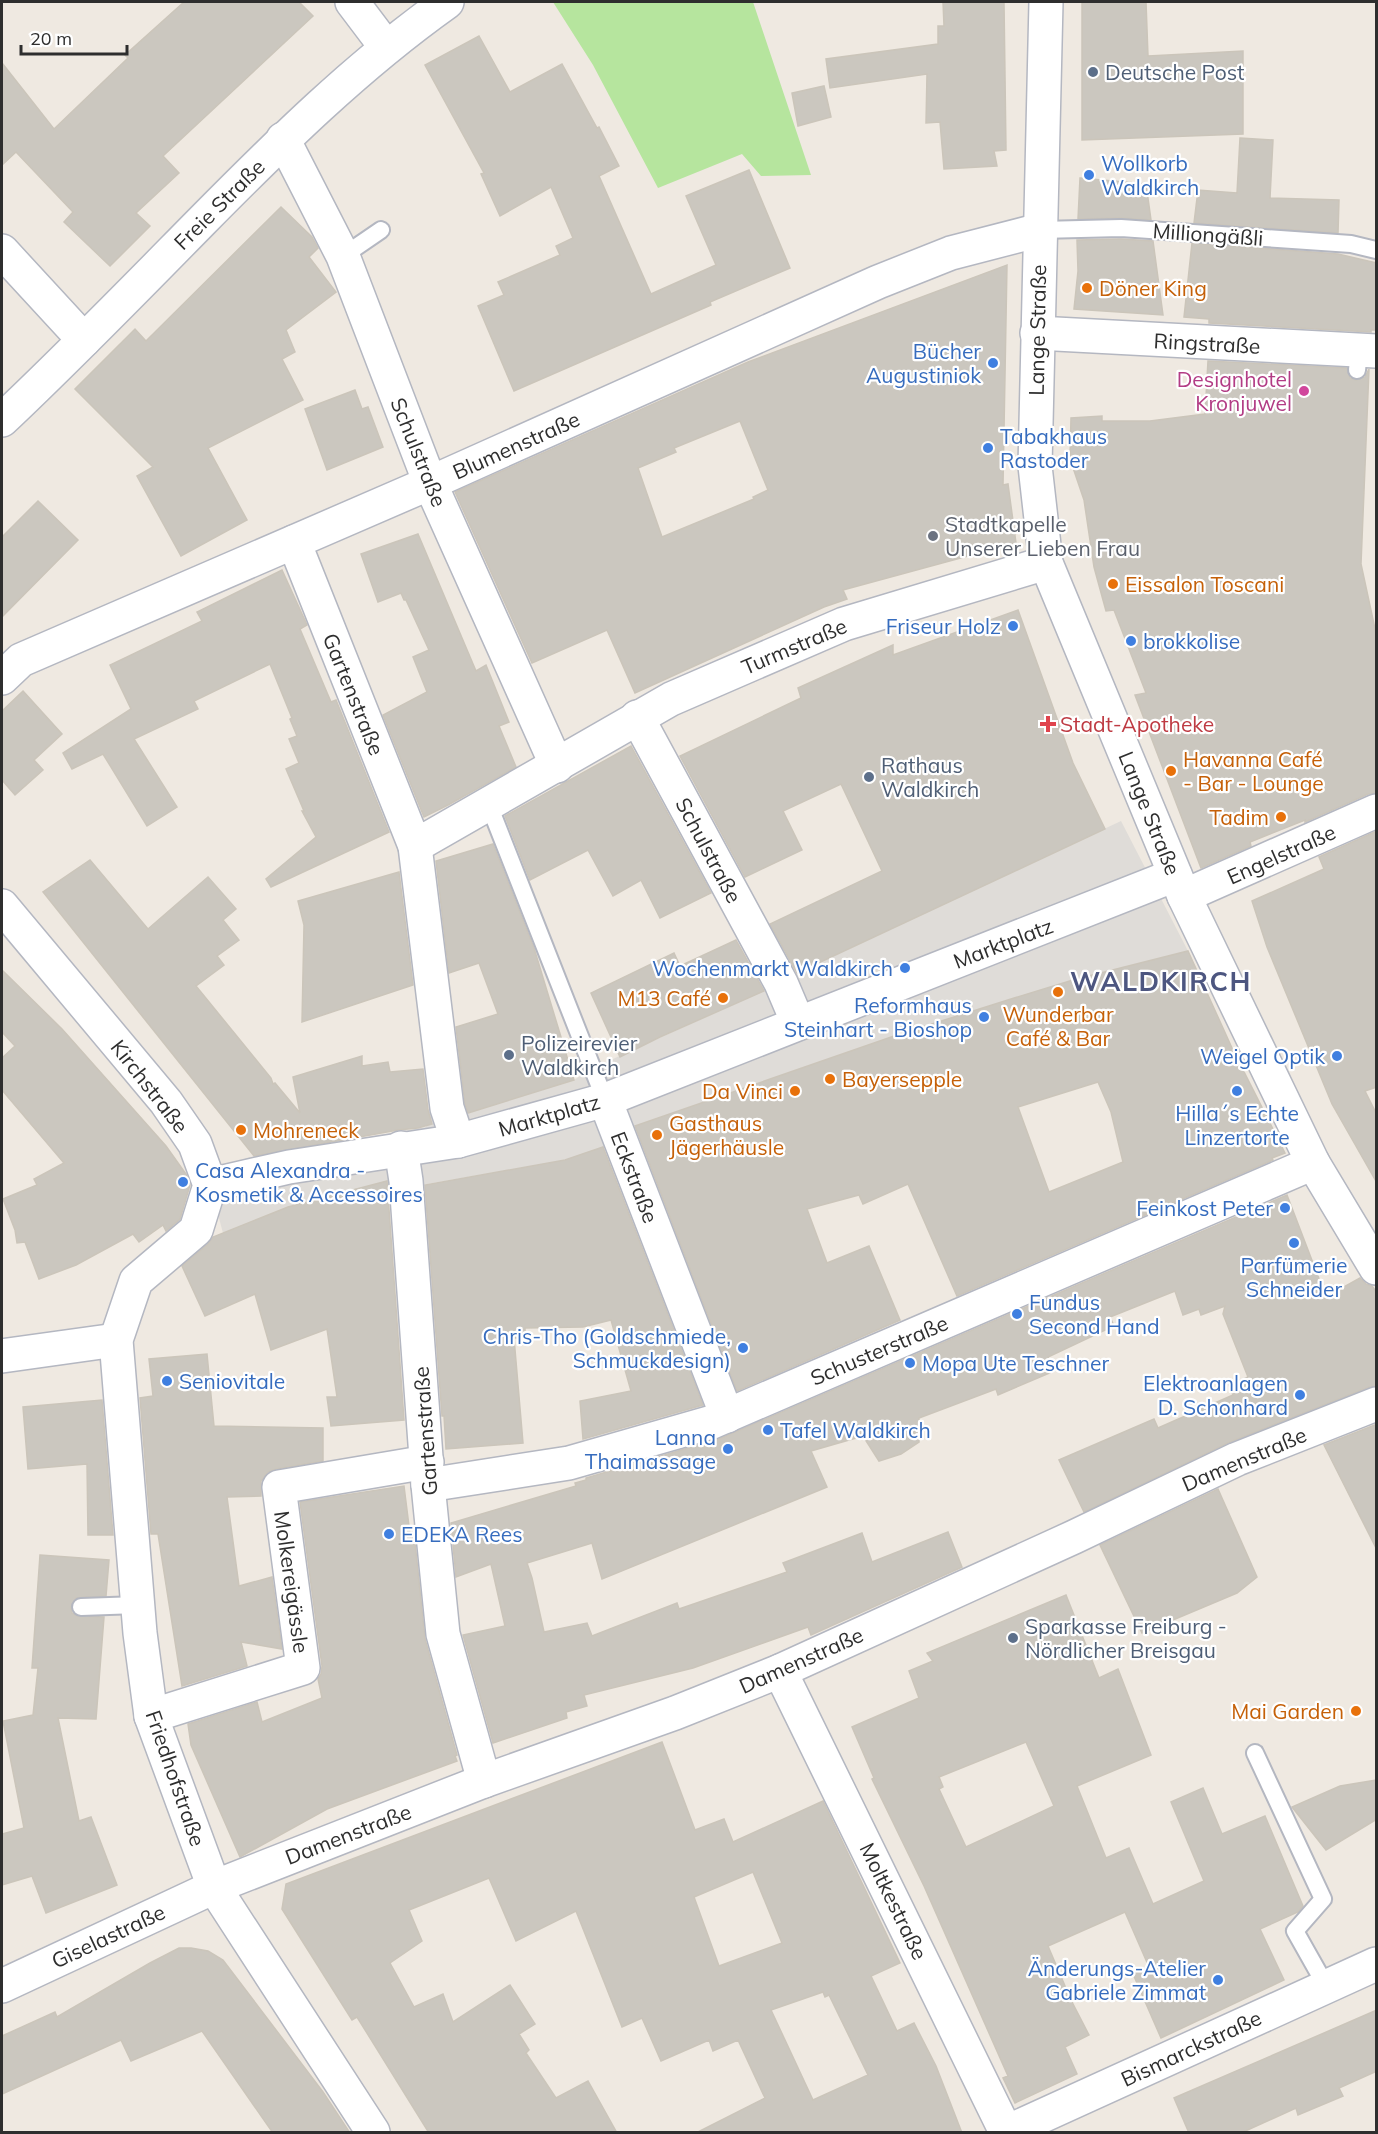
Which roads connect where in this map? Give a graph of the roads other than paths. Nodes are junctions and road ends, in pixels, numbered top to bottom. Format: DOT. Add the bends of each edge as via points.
graph roads {
  1 [pos="352,2"];
  2 [pos="447,2"];
  3 [pos="1046,2"];
  4 [pos="386,47"];
  5 [pos="283,139"];
  6 [pos="381,230"];
  7 [pos="1040,230"];
  8 [pos="1377,250"];
  9 [pos="2,251"];
  10 [pos="343,255"];
  11 [pos="1037,333"];
  12 [pos="84,340"];
  13 [pos="1364,358"];
  14 [pos="2,420"];
  15 [pos="430,483"];
  16 [pos="294,542"];
  17 [pos="1046,563"];
  18 [pos="2,678"];
  19 [pos="637,717"];
  20 [pos="557,766"];
  21 [pos="489,805"];
  22 [pos="1377,811"];
  23 [pos="415,846"];
  24 [pos="1180,886"];
  25 [pos="2,906"];
  26 [pos="798,1023"];
  27 [pos="605,1100"];
  28 [pos="458,1141"];
  29 [pos="401,1148"];
  30 [pos="1313,1163"];
  31 [pos="210,1185"];
  32 [pos="1377,1268"];
  33 [pos="116,1340"];
  34 [pos="2,1356"];
  35 [pos="1377,1404"];
  36 [pos="727,1416"];
  37 [pos="428,1474"];
  38 [pos="138,1605"];
  39 [pos="81,1607"];
  40 [pos="780,1671"];
  41 [pos="151,1716"];
  42 [pos="1255,1753"];
  43 [pos="484,1781"];
  44 [pos="214,1887"];
  45 [pos="1377,1964"];
  46 [pos="2,1986"];
  47 [pos="1326,1986"];
  48 [pos="374,2133"];
  49 [pos="1007,2133"];
  1 -- 4 [label="street"];
  2 -- 4 [label="street, Freie Straße"];
  3 -- 7 [label="street, Lange Straße"];
  4 -- 5 [label="street, Freie Straße"];
  5 -- 10 [label="street, Schulstraße"];
  5 -- 12 [label="street, Freie Straße"];
  6 -- 10 [label="lane"];
  7 -- 8 [label="lane, Milliongäßli" via="1121,228 1351,244"];
  7 -- 11 [label="street, Lange Straße"];
  7 -- 15 [label="street, Blumenstraße" via="951,253 878,282"];
  9 -- 12 [label="street"];
  10 -- 15 [label="street, Schulstraße"];
  11 -- 13 [label="street, Ringstraße"];
  11 -- 17 [label="street, Lange Straße" via="1035,466"];
  12 -- 14 [label="street, Freie Straße"];
  15 -- 16 [label="street, Blumenstraße"];
  15 -- 20 [label="street, Schulstraße"];
  16 -- 18 [label="street, Blumenstraße" via="21,660"];
  16 -- 23 [label="street, Gartenstraße"];
  17 -- 19 [label="street, Turmstraße" via="844,624"];
  17 -- 24 [label="street, Lange Straße"];
  19 -- 20 [label="street, Turmstraße"];
  19 -- 26 [label="street, Schulstraße" via="781,982"];
  20 -- 21 [label="street"];
  21 -- 23 [label="street"];
  21 -- 27 [label="lane, Eckstraße"];
  22 -- 24 [label="street, Engelstraße"];
  23 -- 28 [label="street, Gartenstraße" via="447,1108"];
  24 -- 26 [label="street, Marktplatz"];
  24 -- 30 [label="street, Lange Straße"];
  25 -- 31 [label="street, Kirchstraße" via="166,1102 195,1144"];
  26 -- 27 [label="street, Marktplatz"];
  27 -- 28 [label="street, Marktplatz"];
  27 -- 36 [label="street, Eckstraße"];
  28 -- 29 [label="street, Marktplatz"];
  29 -- 31 [label="street, Marktplatz"];
  29 -- 37 [label="street, Gartenstraße"];
  30 -- 32 [label="street, Lange Straße"];
  30 -- 36 [label="street, Schusterstraße"];
  31 -- 33 [label="street" via="196,1230 136,1281"];
  33 -- 34 [label="street"];
  33 -- 38 [label="street, Friedhofstraße"];
  35 -- 40 [label="street, Damenstraße" via="1237,1459"];
  36 -- 37 [label="street, Schusterstraße" via="569,1463"];
  37 -- 41 [label="street, Molkereigässle" via="279,1487 303,1668"];
  37 -- 43 [label="street, Gartenstraße" via="444,1634"];
  38 -- 39 [label="lane"];
  38 -- 41 [label="street, Friedhofstraße"];
  40 -- 43 [label="street, Damenstraße"];
  40 -- 49 [label="street, Moltkestraße"];
  41 -- 44 [label="street, Friedhofstraße"];
  42 -- 47 [label="lane" via="1323,1899 1295,1930"];
  43 -- 44 [label="street, Damenstraße"];
  44 -- 46 [label="street, Giselastraße"];
  44 -- 48 [label="street, Friedhofstraße"];
  45 -- 47 [label="street, Bismarckstraße"];
  47 -- 49 [label="street, Bismarckstraße"];
}
